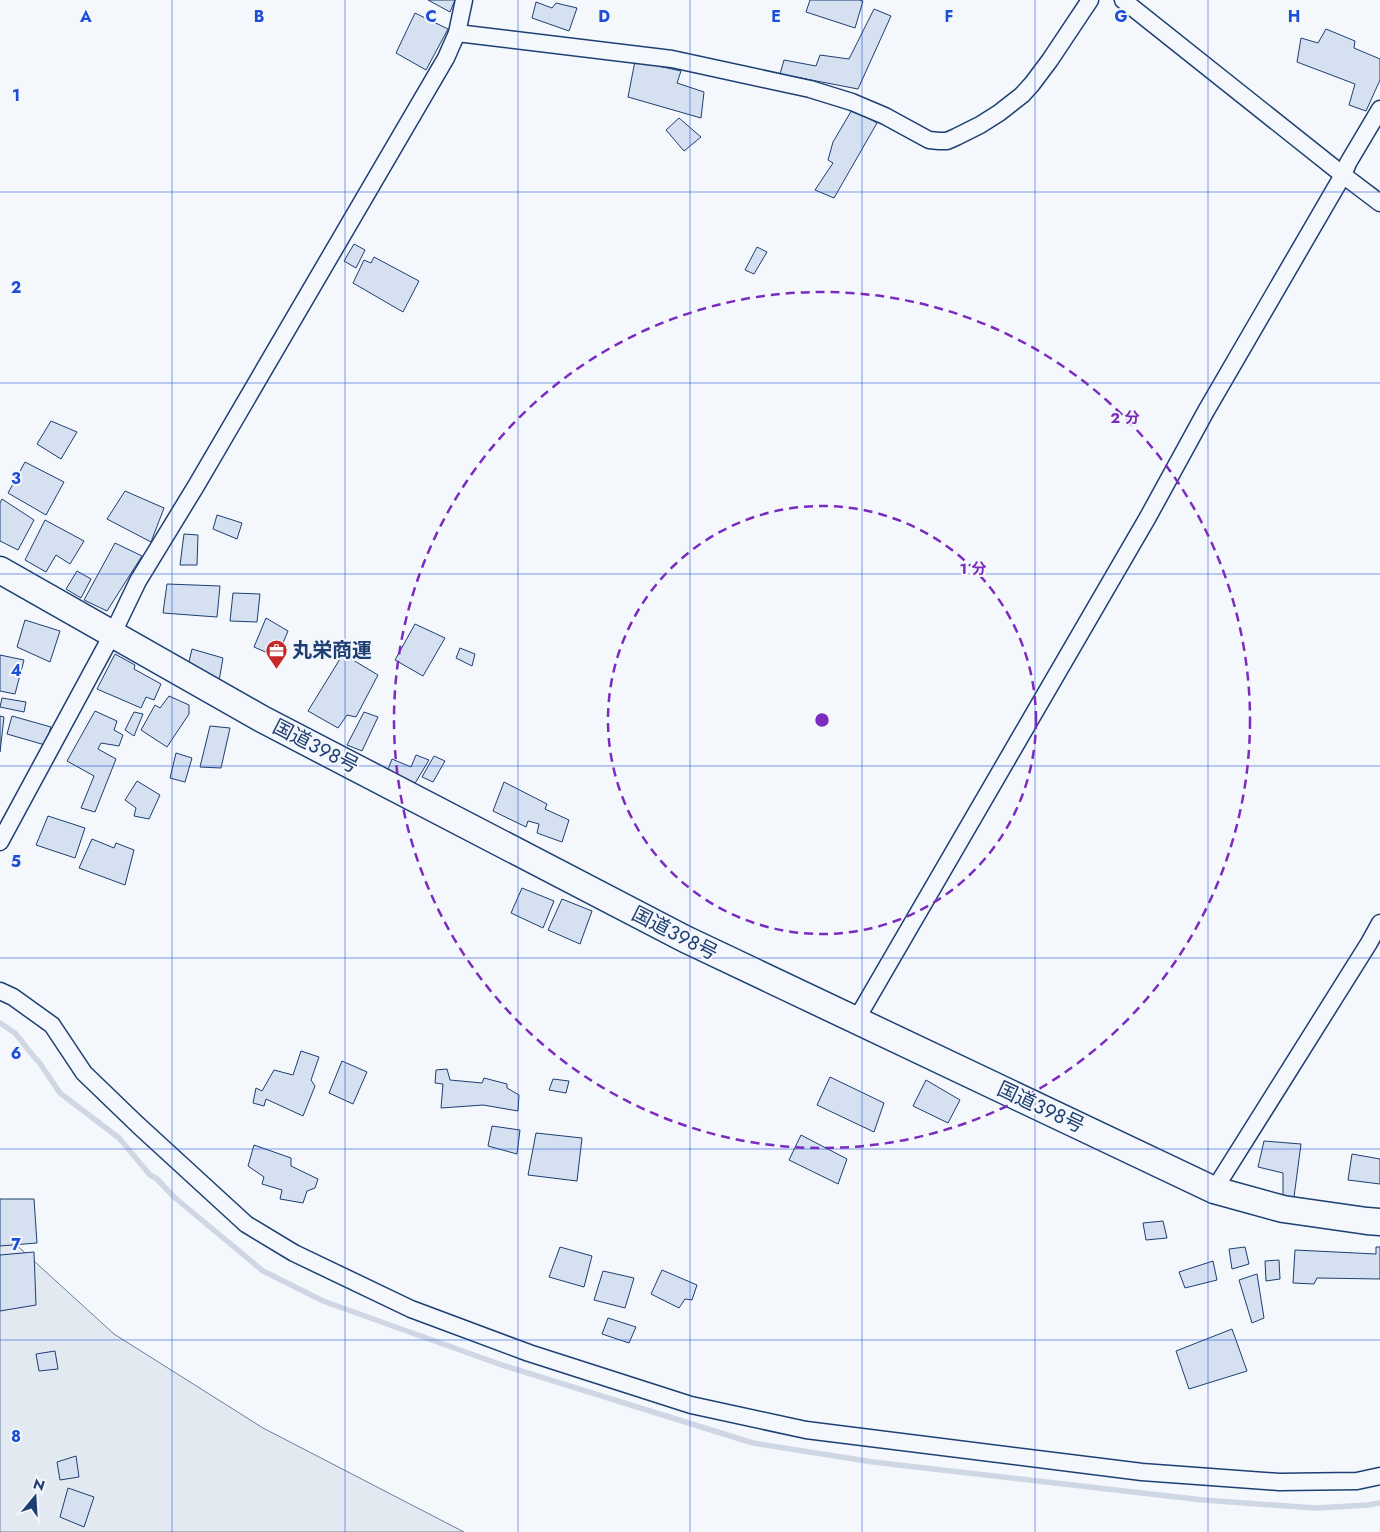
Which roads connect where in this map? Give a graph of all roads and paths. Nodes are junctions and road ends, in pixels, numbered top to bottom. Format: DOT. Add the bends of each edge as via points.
graph roads {
  1 [pos="464,0"];
  2 [pos="1090,0"];
  3 [pos="1123,0"];
  4 [pos="457,33"];
  5 [pos="1380,109"];
  6 [pos="1343,175"];
  7 [pos="1380,203"];
  8 [pos="0,570"];
  9 [pos="113,633"];
  10 [pos="0,842"];
  11 [pos="1380,923"];
  12 [pos="0,991"];
  13 [pos="856,1020"];
  14 [pos="1214,1190"];
  15 [pos="1380,1222"];
  16 [pos="1380,1476"];
  1 -- 4 [label="street"];
  2 -- 4 [label="street" via="1022,95 980,125 947,141 929,140 885,116 810,89 672,59"];
  3 -- 6 [label="street"];
  4 -- 9 [label="street" via="446,58 138,581"];
  5 -- 6 [label="street"];
  6 -- 7 [label="street"];
  6 -- 13 [label="street"];
  8 -- 9 [label="highway, 国道398号"];
  9 -- 10 [label="street"];
  9 -- 13 [label="highway, 国道398号" via="262,719 685,939"];
  11 -- 14 [label="street"];
  12 -- 16 [label="street" via="52,1026 84,1073 246,1224 294,1253 412,1309 529,1353 691,1405 806,1430 1142,1472 1279,1482 1357,1481"];
  13 -- 14 [label="highway, 国道398号"];
  14 -- 15 [label="highway, 国道398号" via="1283,1209"];
}
